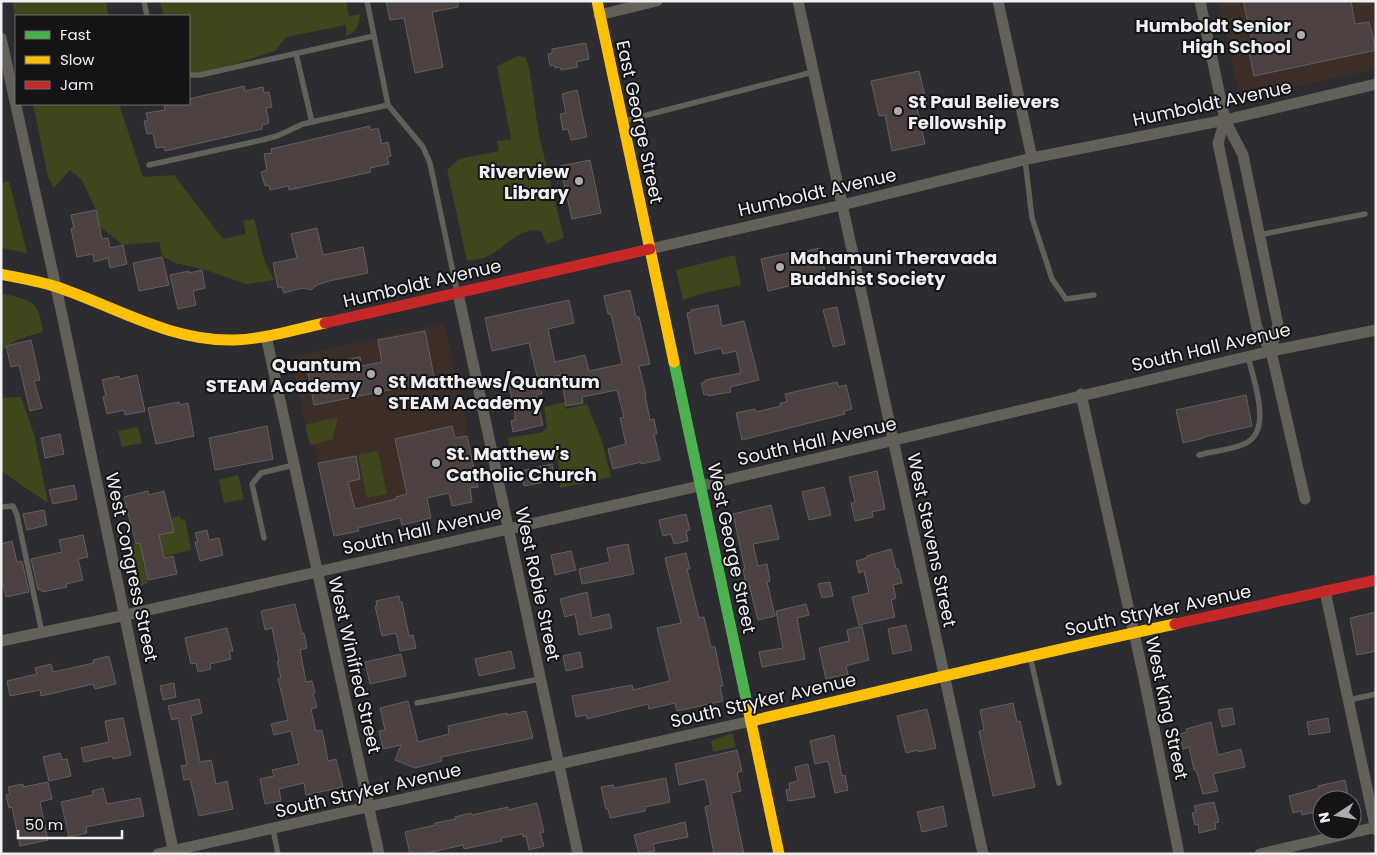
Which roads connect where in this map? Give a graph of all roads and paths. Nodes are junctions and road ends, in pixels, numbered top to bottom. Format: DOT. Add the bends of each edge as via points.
graph roads {
  1 [pos="144,1"];
  2 [pos="366,1"];
  3 [pos="597,1"];
  4 [pos="657,1"];
  5 [pos="798,1"];
  6 [pos="998,1"];
  7 [pos="1200,1"];
  8 [pos="147,15"];
  9 [pos="600,15"];
  10 [pos="374,36"];
  11 [pos="1,38"];
  12 [pos="296,54"];
  13 [pos="813,72"];
  14 [pos="190,75"];
  15 [pos="1376,84"];
  16 [pos="15,101"];
  17 [pos="16,105"];
  18 [pos="388,105"];
  19 [pos="1225,120"];
  20 [pos="623,121"];
  21 [pos="312,122"];
  22 [pos="1028,158"];
  23 [pos="149,165"];
  24 [pos="842,205"];
  25 [pos="1365,214"];
  26 [pos="1259,234"];
  27 [pos="650,249"];
  28 [pos="1,274"];
  29 [pos="56,286"];
  30 [pos="458,293"];
  31 [pos="1094,295"];
  32 [pos="1376,330"];
  33 [pos="266,336"];
  34 [pos="1271,350"];
  35 [pos="1248,356"];
  36 [pos="1081,394"];
  37 [pos="893,441"];
  38 [pos="1199,455"];
  39 [pos="294,465"];
  40 [pos="701,485"];
  41 [pos="1305,499"];
  42 [pos="1,507"];
  43 [pos="508,528"];
  44 [pos="264,538"];
  45 [pos="317,572"];
  46 [pos="1376,580"];
  47 [pos="1325,591"];
  48 [pos="124,616"];
  49 [pos="42,633"];
  50 [pos="1134,634"];
  51 [pos="1,641"];
  52 [pos="1030,655"];
  53 [pos="944,677"];
  54 [pos="540,679"];
  55 [pos="1376,694"];
  56 [pos="1348,700"];
  57 [pos="417,703"];
  58 [pos="751,721"];
  59 [pos="559,765"];
  60 [pos="1059,783"];
  61 [pos="369,807"];
  62 [pos="1376,828"];
  63 [pos="273,829"];
  64 [pos="174,852"];
  65 [pos="1281,852"];
  66 [pos="158,854"];
  67 [pos="278,854"];
  68 [pos="379,854"];
  69 [pos="578,854"];
  70 [pos="779,854"];
  71 [pos="983,854"];
  72 [pos="1179,854"];
  73 [pos="1260,854"];
  1 -- 8 [label="lane"];
  2 -- 10 [label="lane"];
  3 -- 9 [label="street, East George Street"];
  4 -- 9 [label="street"];
  5 -- 13 [label="street, West Stevens Street"];
  6 -- 22 [label="street"];
  7 -- 19 [label="street"];
  9 -- 20 [label="street, East George Street"];
  10 -- 12 [label="lane"];
  10 -- 18 [label="lane"];
  11 -- 16 [label="street, West Congress Street"];
  12 -- 14 [label="lane"];
  12 -- 21 [label="lane"];
  13 -- 20 [label="lane"];
  13 -- 24 [label="street, West Stevens Street"];
  15 -- 19 [label="street, Humboldt Avenue"];
  17 -- 29 [label="street, West Congress Street"];
  18 -- 21 [label="lane"];
  18 -- 30 [label="lane" via="429,159"];
  19 -- 22 [label="street, Humboldt Avenue"];
  19 -- 26 [label="street" via="1243,155"];
  19 -- 34 [label="street" via="1218,143 1257,328"];
  20 -- 27 [label="street, East George Street"];
  21 -- 23 [label="lane" via="270,138"];
  22 -- 24 [label="street, Humboldt Avenue"];
  22 -- 31 [label="lane" via="1032,218 1052,279 1066,300"];
  24 -- 27 [label="street, Humboldt Avenue"];
  24 -- 37 [label="street, West Stevens Street"];
  25 -- 26 [label="lane"];
  26 -- 34 [label="street" via="1278,325"];
  27 -- 30 [label="street, Humboldt Avenue"];
  27 -- 40 [label="street, West George Street"];
  28 -- 29 [label="street, Humboldt Avenue"];
  29 -- 33 [label="street, Humboldt Avenue" via="188,336 235,340"];
  29 -- 48 [label="street, West Congress Street"];
  30 -- 33 [label="street, Humboldt Avenue"];
  30 -- 43 [label="street, West Robie Street"];
  32 -- 34 [label="street, South Hall Avenue"];
  33 -- 39 [label="street, West Winifred Street"];
  34 -- 35 [label="street, South Hall Avenue"];
  34 -- 41 [label="street"];
  35 -- 36 [label="street, South Hall Avenue"];
  35 -- 38 [label="lane" via="1261,414 1259,430 1246,444"];
  36 -- 37 [label="street, South Hall Avenue"];
  36 -- 50 [label="street, West King Street"];
  37 -- 40 [label="street, South Hall Avenue"];
  37 -- 53 [label="street, West Stevens Street"];
  39 -- 44 [label="lane" via="261,473 252,484"];
  39 -- 45 [label="street, West Winifred Street"];
  40 -- 43 [label="street, South Hall Avenue"];
  40 -- 58 [label="street, West George Street"];
  42 -- 49 [label="lane" via="12,506 17,515"];
  43 -- 45 [label="street, South Hall Avenue"];
  43 -- 54 [label="street, West Robie Street"];
  45 -- 48 [label="street, South Hall Avenue"];
  45 -- 61 [label="street, West Winifred Street"];
  46 -- 47 [label="street, South Stryker Avenue"];
  47 -- 50 [label="street, South Stryker Avenue"];
  47 -- 56 [label="street"];
  48 -- 49 [label="street, South Hall Avenue"];
  48 -- 64 [label="street, West Congress Street"];
  49 -- 51 [label="street, South Hall Avenue"];
  50 -- 52 [label="street, South Stryker Avenue"];
  50 -- 72 [label="street, West King Street"];
  52 -- 53 [label="street, South Stryker Avenue"];
  52 -- 60 [label="lane"];
  53 -- 58 [label="street, South Stryker Avenue"];
  53 -- 71 [label="street, West Stevens Street"];
  54 -- 57 [label="lane"];
  54 -- 59 [label="street, West Robie Street"];
  55 -- 56 [label="lane"];
  56 -- 62 [label="street"];
  58 -- 59 [label="street, South Stryker Avenue"];
  58 -- 70 [label="street, West George Street"];
  59 -- 61 [label="street, South Stryker Avenue"];
  59 -- 69 [label="street, West Robie Street"];
  61 -- 63 [label="street, South Stryker Avenue"];
  61 -- 68 [label="street, West Winifred Street"];
  62 -- 65 [label="street"];
  63 -- 64 [label="street, South Stryker Avenue"];
  63 -- 67 [label="lane"];
  64 -- 66 [label="street, South Stryker Avenue"];
  65 -- 73 [label="street"];
}
